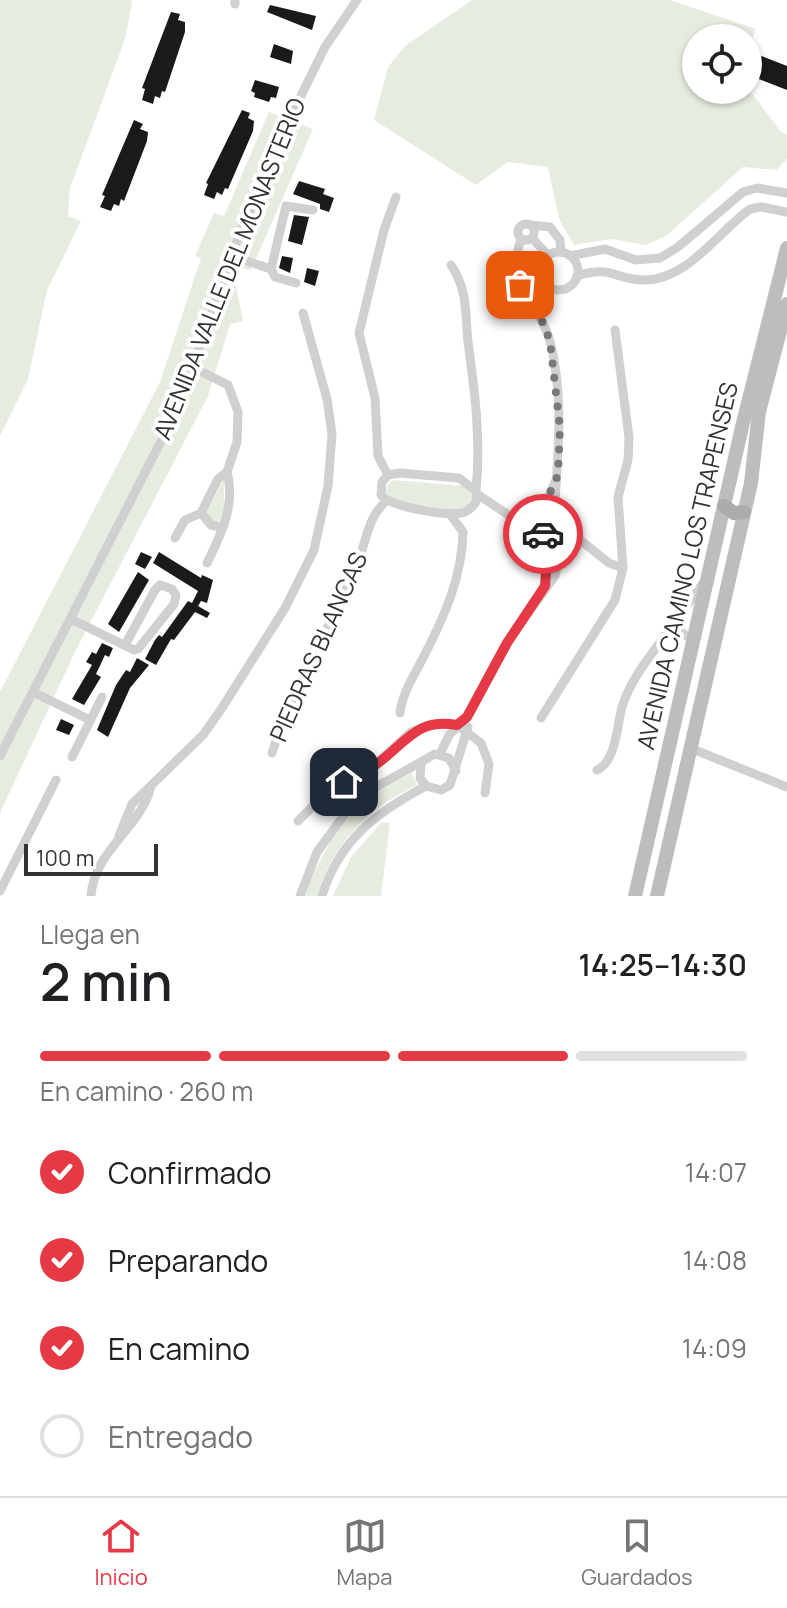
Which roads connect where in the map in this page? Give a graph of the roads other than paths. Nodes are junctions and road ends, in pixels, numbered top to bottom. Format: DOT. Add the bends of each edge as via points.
graph roads {
  1 [pos="357,0"];
  2 [pos="787,193"];
  3 [pos="396,197"];
  4 [pos="313,210"];
  5 [pos="787,212"];
  6 [pos="530,225"];
  7 [pos="532,238"];
  8 [pos="521,239"];
  9 [pos="787,248"];
  10 [pos="565,254"];
  11 [pos="548,255"];
  12 [pos="231,256"];
  13 [pos="451,265"];
  14 [pos="271,269"];
  15 [pos="577,276"];
  16 [pos="296,283"];
  17 [pos="787,304"];
  18 [pos="303,313"];
  19 [pos="615,330"];
  20 [pos="783,338"];
  21 [pos="194,368"];
  22 [pos="477,464"];
  23 [pos="227,472"];
  24 [pos="388,475"];
  25 [pos="558,475"];
  26 [pos="463,480"];
  27 [pos="476,492"];
  28 [pos="386,501"];
  29 [pos="724,506"];
  30 [pos="471,508"];
  31 [pos="494,508"];
  32 [pos="744,512"];
  33 [pos="201,513"];
  34 [pos="449,513"];
  35 [pos="554,520"];
  36 [pos="540,521"];
  37 [pos="220,527"];
  38 [pos="463,532"];
  39 [pos="175,538"];
  40 [pos="207,563"];
  41 [pos="623,568"];
  42 [pos="707,579"];
  43 [pos="545,586"];
  44 [pos="71,619"];
  45 [pos="673,625"];
  46 [pos="693,641"];
  47 [pos="125,645"];
  48 [pos="33,692"];
  49 [pos="102,697"];
  50 [pos="400,713"];
  51 [pos="467,717"];
  52 [pos="541,718"];
  53 [pos="90,720"];
  54 [pos="457,725"];
  55 [pos="469,732"];
  56 [pos="690,748"];
  57 [pos="272,753"];
  58 [pos="440,754"];
  59 [pos="0,756"];
  60 [pos="72,757"];
  61 [pos="421,764"];
  62 [pos="597,770"];
  63 [pos="456,771"];
  64 [pos="56,780"];
  65 [pos="426,786"];
  66 [pos="787,787"];
  67 [pos="485,793"];
  68 [pos="298,821"];
  69 [pos="4,874"];
  70 [pos="0,891"];
  71 [pos="91,896"];
  72 [pos="300,896"];
  73 [pos="322,896"];
  74 [pos="635,896"];
  75 [pos="657,896"];
  1 -- 12 [label="street, AVENIDA VALLE DEL MONASTERIO" via="332,33 308,81"];
  2 -- 10 [label="street" via="757,188 743,192 660,258 636,260 605,249"];
  3 -- 24 [label="street, PIEDRAS BLANCAS" via="359,324 377,409 378,456"];
  4 -- 14 [label="street" via="286,206"];
  5 -- 15 [label="street" via="750,209 687,263 659,278 641,280 602,270"];
  6 -- 7 [label="street"];
  6 -- 8 [label="street" via="519,228"];
  6 -- 10 [label="street" via="550,227"];
  7 -- 8 [label="street"];
  7 -- 11 [label="street"];
  8 -- 25 [label="street" via="518,280 542,321 553,359 560,428"];
  9 -- 29 [label="main road, AVENIDA CAMINO LOS TRAPENSES"];
  10 -- 11 [label="street"];
  10 -- 15 [label="street" via="576,264"];
  11 -- 15 [label="street" via="540,273 550,287 565,288"];
  12 -- 14 [label="street"];
  12 -- 21 [label="street, AVENIDA VALLE DEL MONASTERIO"];
  13 -- 22 [label="street" via="465,295 478,413"];
  14 -- 16 [label="street" via="275,277"];
  17 -- 20 [label="main road, AVENIDA CAMINO LOS TRAPENSES"];
  18 -- 71 [label="street" via="332,434 328,486 314,550 285,608 203,735 132,804"];
  19 -- 41 [label="street" via="629,437 618,497"];
  20 -- 32 [label="main road, AVENIDA CAMINO LOS TRAPENSES" via="759,412"];
  21 -- 23 [label="street" via="228,385 238,412 237,442"];
  21 -- 44 [label="street, AVENIDA VALLE DEL MONASTERIO"];
  22 -- 26 [label="street"];
  22 -- 27 [label="street"];
  23 -- 33 [label="street"];
  23 -- 37 [label="street" via="227,517"];
  24 -- 26 [label="street"];
  24 -- 28 [label="street, PIEDRAS BLANCAS" via="381,490"];
  25 -- 35 [label="street"];
  25 -- 36 [label="street"];
  26 -- 27 [label="street"];
  27 -- 30 [label="street"];
  27 -- 31 [label="street"];
  28 -- 34 [label="street"];
  28 -- 57 [label="street, PIEDRAS BLANCAS" via="372,516 359,563 316,646"];
  29 -- 32 [label="main road"];
  29 -- 42 [label="main road, AVENIDA CAMINO LOS TRAPENSES"];
  30 -- 31 [label="street"];
  30 -- 34 [label="street"];
  30 -- 38 [label="street"];
  31 -- 36 [label="street"];
  32 -- 56 [label="main road, AVENIDA CAMINO LOS TRAPENSES"];
  33 -- 37 [label="street"];
  33 -- 39 [label="street" via="185,520"];
  34 -- 38 [label="street"];
  35 -- 36 [label="street"];
  35 -- 36 [label="street"];
  35 -- 41 [label="street"];
  35 -- 43 [label="street" via="560,560"];
  36 -- 43 [label="street" via="547,558"];
  37 -- 40 [label="street"];
  38 -- 50 [label="street" via="454,590"];
  41 -- 52 [label="street" via="615,600"];
  42 -- 45 [label="street"];
  42 -- 46 [label="main road, AVENIDA CAMINO LOS TRAPENSES"];
  43 -- 51 [label="street"];
  44 -- 47 [label="street"];
  44 -- 48 [label="street, AVENIDA VALLE DEL MONASTERIO"];
  45 -- 46 [label="street"];
  45 -- 62 [label="street" via="624,701 609,760"];
  46 -- 74 [label="main road, AVENIDA CAMINO LOS TRAPENSES"];
  47 -- 47 [label="street" via="155,590 160,585 172,589 174,604 138,649"];
  48 -- 53 [label="street"];
  48 -- 59 [label="street, AVENIDA VALLE DEL MONASTERIO"];
  49 -- 53 [label="street"];
  51 -- 54 [label="street"];
  51 -- 55 [label="street"];
  53 -- 60 [label="street"];
  54 -- 55 [label="street"];
  54 -- 58 [label="street"];
  54 -- 68 [label="street" via="432,724 411,732 380,762 323,795"];
  55 -- 63 [label="street"];
  55 -- 67 [label="street" via="487,755"];
  56 -- 66 [label="street"];
  56 -- 75 [label="main road, AVENIDA CAMINO LOS TRAPENSES"];
  58 -- 61 [label="street"];
  58 -- 63 [label="street"];
  61 -- 65 [label="street" via="420,778"];
  61 -- 72 [label="street" via="378,786 345,814 317,852"];
  63 -- 65 [label="street" via="446,788"];
  64 -- 69 [label="street"];
  65 -- 73 [label="street" via="383,810 356,834"];
  69 -- 70 [label="street"];
}
